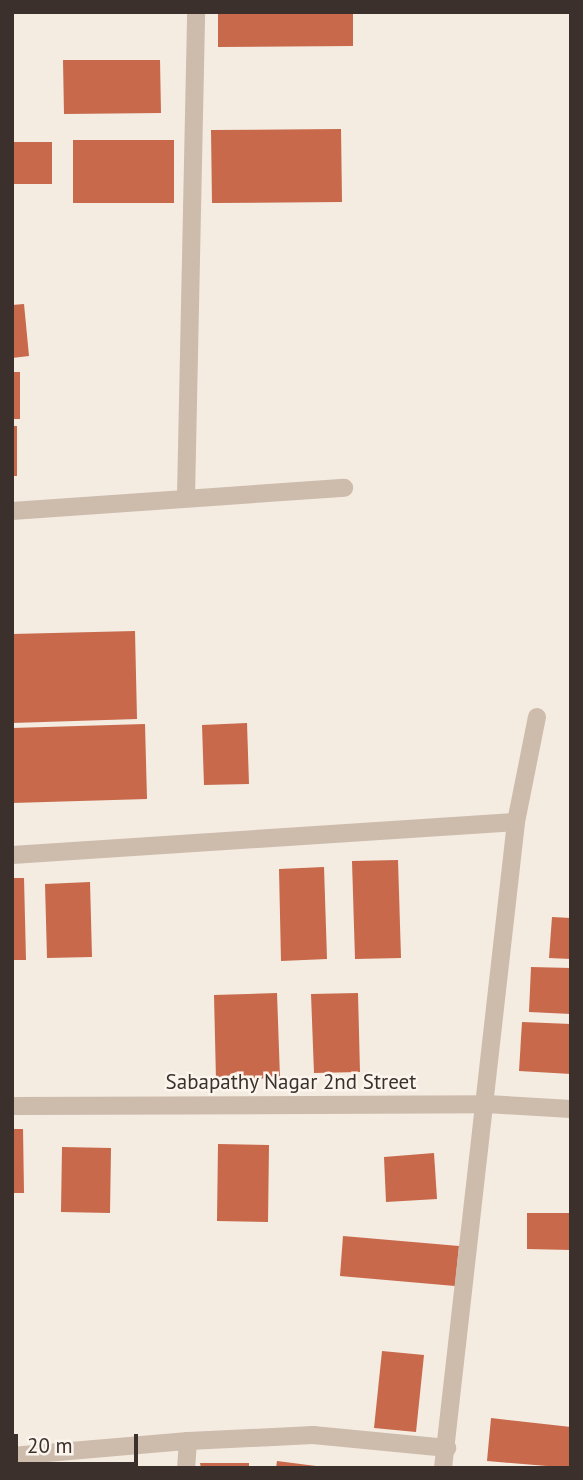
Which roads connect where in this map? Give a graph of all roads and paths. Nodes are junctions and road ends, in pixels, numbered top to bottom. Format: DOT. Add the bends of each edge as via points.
graph roads {
  1 [pos="197,12"];
  2 [pos="344,488"];
  3 [pos="186,497"];
  4 [pos="12,511"];
  5 [pos="537,717"];
  6 [pos="516,822"];
  7 [pos="12,855"];
  8 [pos="487,1104"];
  9 [pos="12,1106"];
  10 [pos="571,1109"];
  11 [pos="188,1441"];
  12 [pos="447,1448"];
  13 [pos="12,1456"];
  14 [pos="186,1468"];
  15 [pos="443,1468"];
  1 -- 3 [label="street"];
  2 -- 3 [label="street"];
  3 -- 4 [label="street"];
  5 -- 6 [label="street"];
  6 -- 7 [label="street"];
  6 -- 8 [label="street"];
  8 -- 9 [label="street, Sabapathy Nagar 2nd Street"];
  8 -- 10 [label="street, Sabapathy Nagar 2nd Street"];
  8 -- 12 [label="street"];
  11 -- 12 [label="street" via="313,1435"];
  11 -- 13 [label="street"];
  11 -- 14 [label="street"];
  12 -- 15 [label="street"];
}
